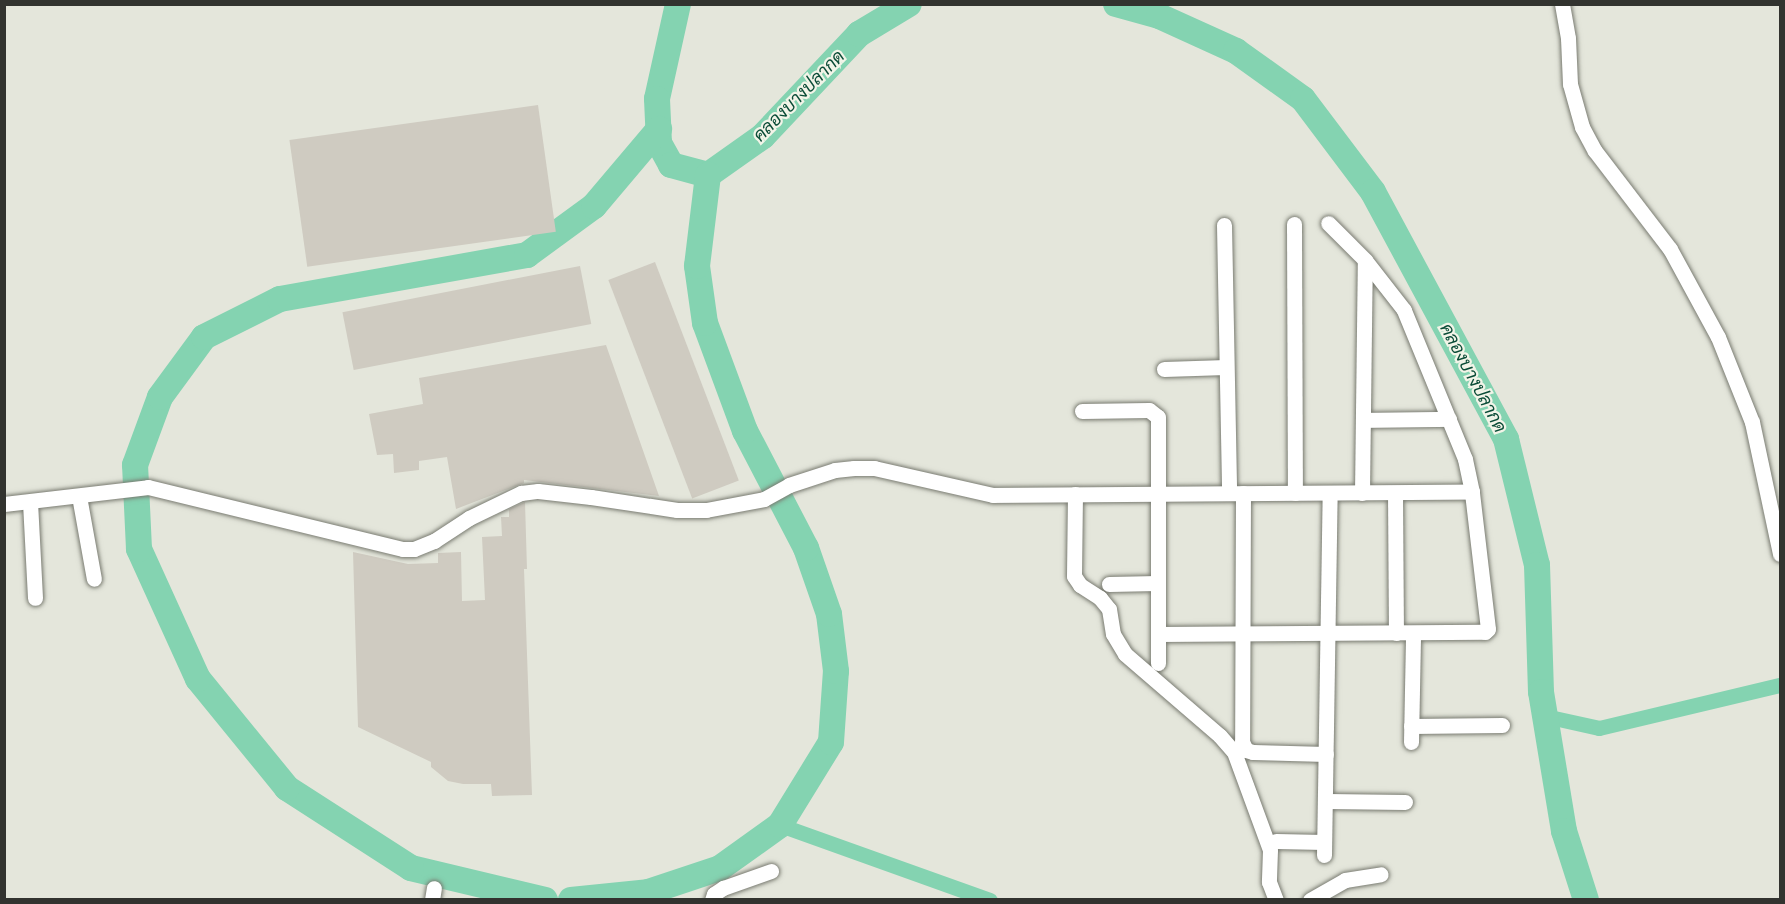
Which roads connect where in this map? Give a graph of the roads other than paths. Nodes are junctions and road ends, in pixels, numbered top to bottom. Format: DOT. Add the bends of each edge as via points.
graph roads {
  1 [pos="1562,4"];
  2 [pos="1328,223"];
  3 [pos="1294,224"];
  4 [pos="1224,225"];
  5 [pos="1365,260"];
  6 [pos="1226,367"];
  7 [pos="1164,369"];
  8 [pos="1082,411"];
  9 [pos="1449,419"];
  10 [pos="1364,420"];
  11 [pos="1472,492"];
  12 [pos="1158,493"];
  13 [pos="1295,493"];
  14 [pos="1330,493"];
  15 [pos="1362,493"];
  16 [pos="1395,493"];
  17 [pos="1075,494"];
  18 [pos="1236,494"];
  19 [pos="79,496"];
  20 [pos="30,502"];
  21 [pos="4,504"];
  22 [pos="1780,554"];
  23 [pos="94,579"];
  24 [pos="1158,583"];
  25 [pos="1109,584"];
  26 [pos="35,598"];
  27 [pos="1241,632"];
  28 [pos="1327,633"];
  29 [pos="1396,633"];
  30 [pos="1413,633"];
  31 [pos="1158,634"];
  32 [pos="1158,663"];
  33 [pos="1502,725"];
  34 [pos="1326,754"];
  35 [pos="1327,801"];
  36 [pos="1405,802"];
  37 [pos="1276,841"];
  38 [pos="771,871"];
  39 [pos="1381,874"];
  40 [pos="712,900"];
  41 [pos="1276,900"];
  42 [pos="1310,900"];
  1 -- 22 [label="street" via="1570,84 1582,127 1595,151 1670,249 1718,338 1752,422"];
  2 -- 5 [label="street"];
  3 -- 13 [label="street"];
  4 -- 6 [label="street"];
  5 -- 9 [label="street" via="1404,310"];
  5 -- 10 [label="street"];
  6 -- 7 [label="street"];
  6 -- 18 [label="street"];
  8 -- 12 [label="street" via="1155,413"];
  9 -- 10 [label="street"];
  9 -- 11 [label="street" via="1465,459"];
  10 -- 15 [label="street"];
  11 -- 16 [label="street"];
  11 -- 30 [label="street" via="1488,629"];
  12 -- 17 [label="street"];
  12 -- 18 [label="street"];
  12 -- 24 [label="street"];
  13 -- 14 [label="street"];
  13 -- 18 [label="street"];
  14 -- 15 [label="street"];
  14 -- 28 [label="street"];
  15 -- 16 [label="street"];
  16 -- 29 [label="street"];
  17 -- 19 [label="street" via="993,495 874,468 835,470 789,485 764,499 706,510 529,492 504,500 435,541 414,549 141,488"];
  17 -- 41 [label="street" via="1074,576 1109,609 1113,634 1125,654 1234,752 1270,850 1269,882"];
  18 -- 27 [label="street"];
  19 -- 20 [label="street"];
  19 -- 23 [label="street"];
  20 -- 21 [label="street"];
  20 -- 26 [label="street"];
  24 -- 25 [label="street"];
  24 -- 31 [label="street"];
  27 -- 28 [label="street"];
  27 -- 31 [label="street"];
  27 -- 34 [label="street" via="1242,742 1246,750"];
  28 -- 29 [label="street"];
  28 -- 34 [label="street"];
  29 -- 30 [label="street"];
  30 -- 33 [label="street" via="1411,734"];
  31 -- 32 [label="street"];
  34 -- 35 [label="street"];
  35 -- 36 [label="street"];
  35 -- 37 [label="street" via="1324,848"];
  38 -- 40 [label="street" via="723,888"];
  39 -- 42 [label="street" via="1345,880"];
}
